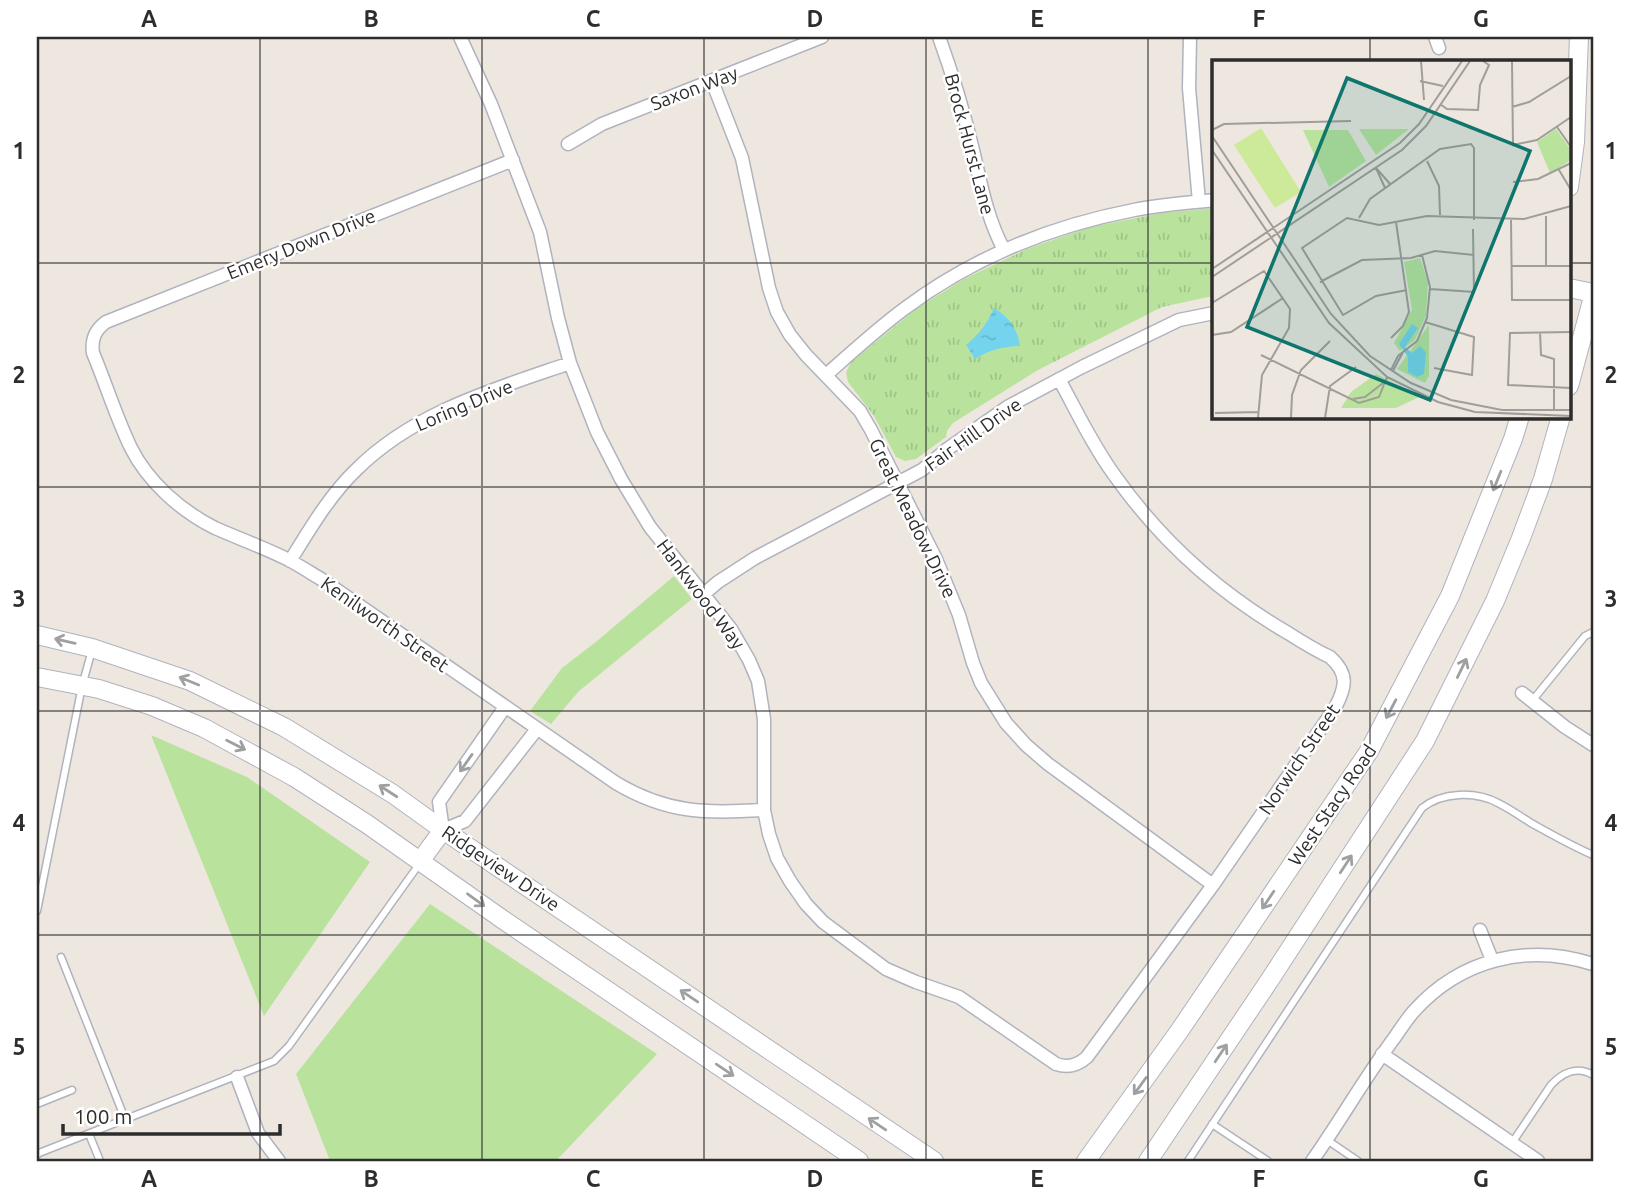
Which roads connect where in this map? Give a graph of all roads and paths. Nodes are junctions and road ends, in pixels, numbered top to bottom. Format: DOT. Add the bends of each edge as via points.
graph roads {
  1 [pos="460,37"];
  2 [pos="822,37"];
  3 [pos="939,37"];
  4 [pos="1191,37"];
  5 [pos="1579,37"];
  6 [pos="712,81"];
  7 [pos="568,144"];
  8 [pos="513,160"];
  9 [pos="1570,180"];
  10 [pos="1212,200"];
  11 [pos="1199,202"];
  12 [pos="1004,250"];
  13 [pos="1570,288"];
  14 [pos="1593,295"];
  15 [pos="1212,313"];
  16 [pos="94,335"];
  17 [pos="570,363"];
  18 [pos="826,375"];
  19 [pos="1059,379"];
  20 [pos="1570,382"];
  21 [pos="1519,418"];
  22 [pos="1559,418"];
  23 [pos="897,484"];
  24 [pos="290,561"];
  25 [pos="704,594"];
  26 [pos="1593,632"];
  27 [pos="37,635"];
  28 [pos="92,648"];
  29 [pos="37,677"];
  30 [pos="82,686"];
  31 [pos="1527,697"];
  32 [pos="505,707"];
  33 [pos="537,729"];
  34 [pos="1593,745"];
  35 [pos="764,810"];
  36 [pos="443,830"];
  37 [pos="1593,855"];
  38 [pos="421,860"];
  39 [pos="1213,885"];
  40 [pos="37,911"];
  41 [pos="1480,930"];
  42 [pos="61,957"];
  43 [pos="1492,960"];
  44 [pos="1593,964"];
  45 [pos="1382,1054"];
  46 [pos="1064,1066"];
  47 [pos="1593,1075"];
  48 [pos="237,1077"];
  49 [pos="72,1090"];
  50 [pos="37,1104"];
  51 [pos="125,1119"];
  52 [pos="1213,1124"];
  53 [pos="89,1134"];
  54 [pos="1327,1140"];
  55 [pos="1512,1143"];
  56 [pos="37,1156"];
  57 [pos="100,1161"];
  58 [pos="279,1161"];
  59 [pos="859,1161"];
  60 [pos="934,1161"];
  61 [pos="1086,1161"];
  62 [pos="1148,1161"];
  63 [pos="1188,1161"];
  64 [pos="1268,1161"];
  65 [pos="1312,1161"];
  66 [pos="1358,1161"];
  67 [pos="1538,1161"];
  1 -- 8 [label="street, Hankwood Way"];
  2 -- 6 [label="street, Saxon Way"];
  3 -- 12 [label="street, Brock Hurst Lane" via="964,114 985,205"];
  4 -- 11 [label="street" via="1189,88"];
  5 -- 9 [label="main road"];
  6 -- 7 [label="street, Saxon Way" via="602,124"];
  6 -- 18 [label="street, Great Meadow Drive" via="742,158 777,312 790,335"];
  8 -- 16 [label="street, Emery Down Drive" via="106,322"];
  8 -- 17 [label="street, Hankwood Way" via="540,232"];
  10 -- 11 [label="street"];
  11 -- 12 [label="street" via="1098,218"];
  12 -- 18 [label="street" via="906,307"];
  13 -- 14 [label="main road"];
  14 -- 20 [label="main road"];
  15 -- 19 [label="street, Fair Hill Drive" via="1179,320"];
  16 -- 24 [label="street, Kenilworth Street" via="93,353 131,447 154,481 202,520"];
  17 -- 24 [label="street, Loring Drive" via="451,407 391,440 338,488"];
  17 -- 25 [label="street, Hankwood Way" via="621,479 650,527"];
  18 -- 23 [label="street, Great Meadow Drive" via="860,411"];
  19 -- 23 [label="street, Fair Hill Drive" via="1009,406"];
  19 -- 39 [label="street, Norwich Street" via="1114,475 1167,540 1219,587 1330,657 1343,673 1343,693 1335,708"];
  21 -- 61 [label="main road, West Stacy Road, one-way" via="1450,596 1369,751"];
  62 -- 22 [label="main road, one-way" via="1425,741 1516,551"];
  23 -- 25 [label="street, Fair Hill Drive" via="776,545"];
  23 -- 39 [label="street, Great Meadow Drive" via="945,580 981,683 1006,723 1048,764"];
  24 -- 32 [label="street, Kenilworth Street"];
  25 -- 35 [label="street, Hankwood Way" via="736,636 758,681 764,719"];
  26 -- 31 [label="lane"];
  28 -- 27 [label="main road, Ridgeview Drive, one-way"];
  28 -- 30 [label="lane"];
  36 -- 28 [label="main road, Ridgeview Drive, one-way" via="284,727 190,681"];
  29 -- 30 [label="main road, Ridgeview Drive"];
  30 -- 38 [label="main road, Ridgeview Drive, one-way" via="152,706 215,734 294,777"];
  30 -- 40 [label="lane"];
  31 -- 34 [label="street"];
  32 -- 33 [label="street, Kenilworth Street"];
  32 -- 36 [label="street, one-way" via="439,802"];
  33 -- 35 [label="street, Kenilworth Street" via="616,783 658,804 705,812"];
  33 -- 36 [label="street" via="465,821"];
  35 -- 46 [label="street, Hankwood Way" via="783,870 823,922 886,970 959,997"];
  36 -- 38 [label="main road"];
  60 -- 36 [label="main road, Ridgeview Drive, one-way"];
  37 -- 52 [label="lane" via="1496,802 1449,795 1430,802"];
  38 -- 48 [label="lane" via="289,1046 274,1061"];
  38 -- 59 [label="main road, Ridgeview Drive, one-way"];
  39 -- 46 [label="street, Norwich Street" via="1087,1057"];
  41 -- 43 [label="street"];
  42 -- 51 [label="lane"];
  43 -- 44 [label="street" via="1540,955"];
  43 -- 45 [label="street" via="1431,993"];
  45 -- 54 [label="street"];
  45 -- 55 [label="street"];
  47 -- 55 [label="lane" via="1579,1070 1559,1077"];
  48 -- 51 [label="lane"];
  48 -- 58 [label="street" via="258,1133"];
  49 -- 50 [label="lane"];
  51 -- 53 [label="lane"];
  52 -- 63 [label="lane"];
  52 -- 64 [label="lane"];
  53 -- 56 [label="lane"];
  53 -- 57 [label="lane"];
  54 -- 65 [label="street"];
  54 -- 66 [label="lane"];
  55 -- 67 [label="street"];
}
